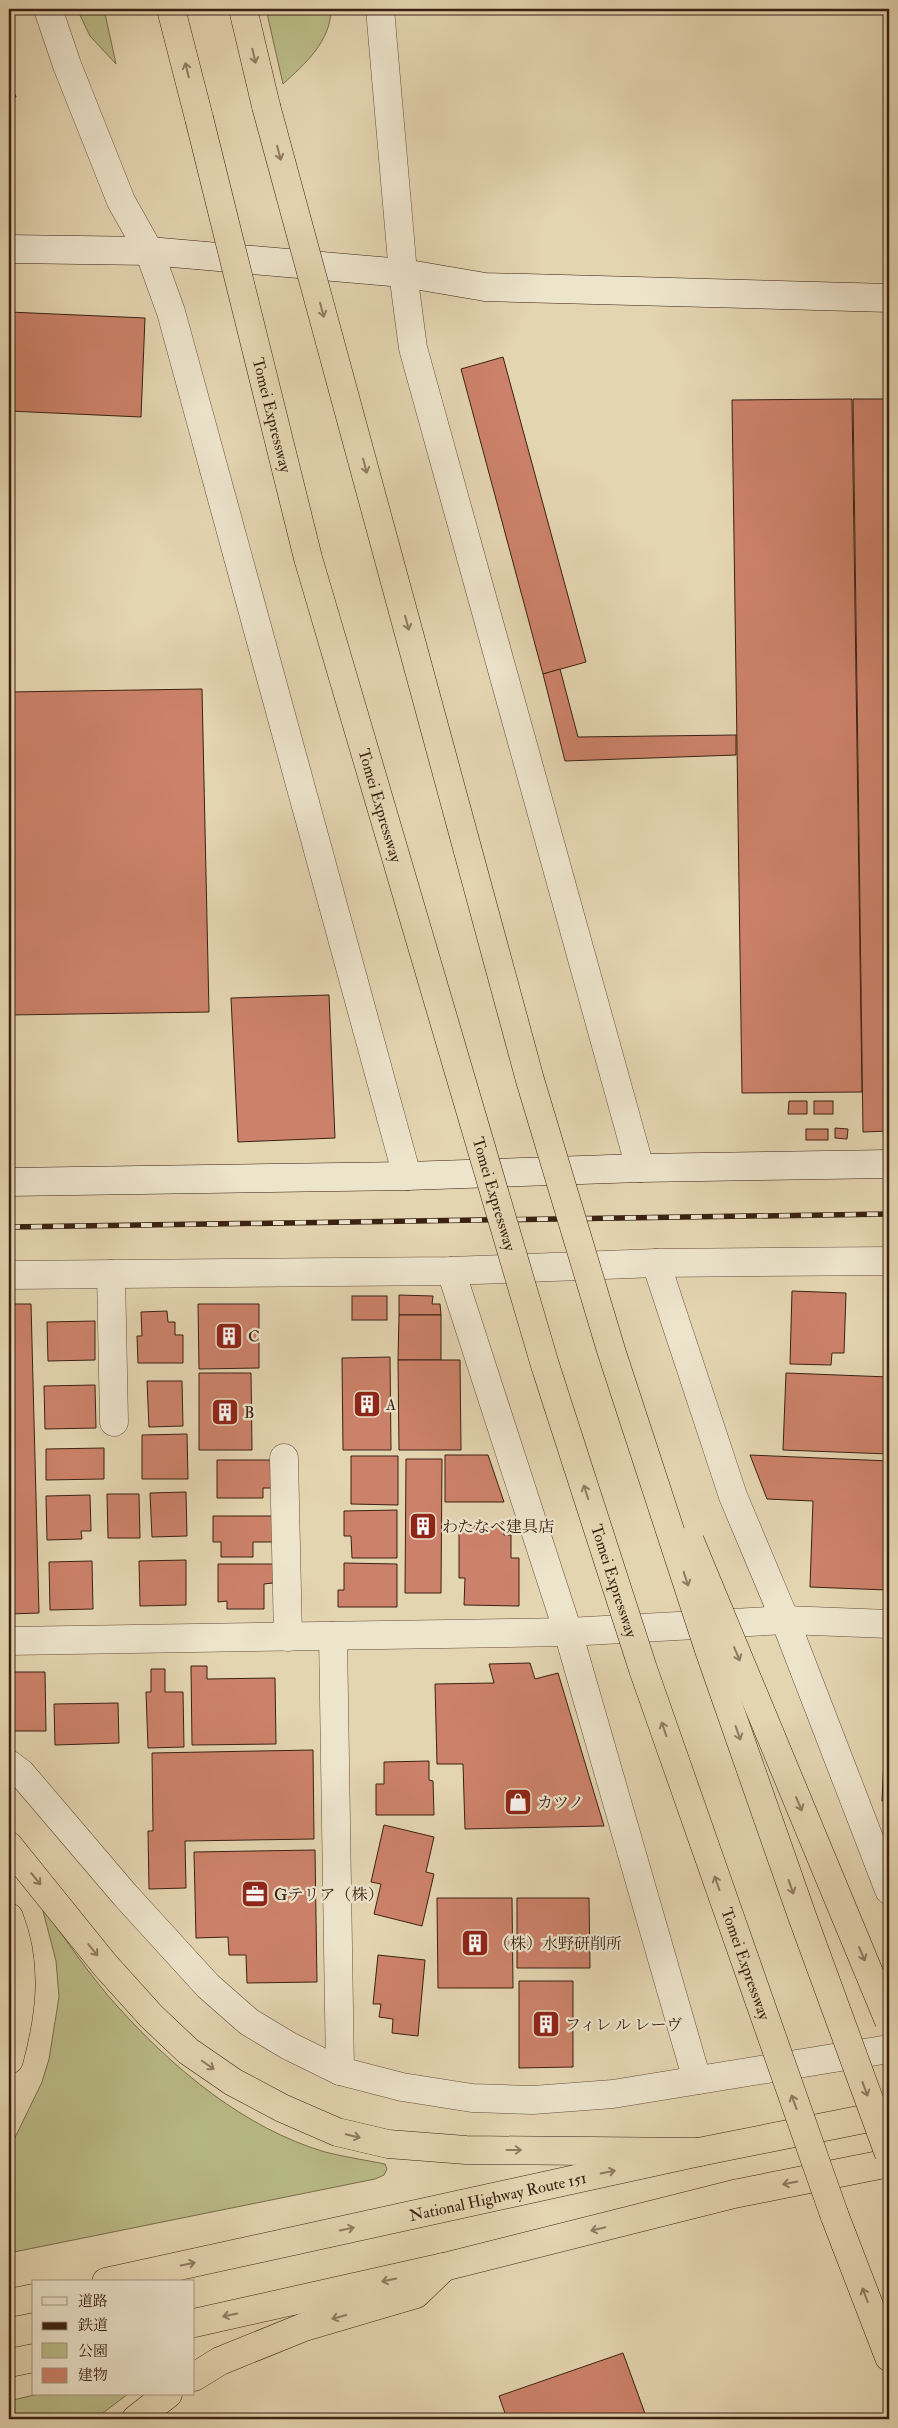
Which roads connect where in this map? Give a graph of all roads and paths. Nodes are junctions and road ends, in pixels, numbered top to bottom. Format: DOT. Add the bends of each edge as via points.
graph roads {
  1 [pos="48,9"];
  2 [pos="171,9"];
  3 [pos="243,9"];
  4 [pos="380,9"];
  5 [pos="9,249"];
  6 [pos="149,251"];
  7 [pos="403,273"];
  8 [pos="889,298"];
  9 [pos="889,1164"];
  10 [pos="640,1168"];
  11 [pos="408,1176"];
  12 [pos="9,1182"];
  13 [pos="889,1261"];
  14 [pos="656,1263"];
  15 [pos="451,1271"];
  16 [pos="111,1274"];
  17 [pos="9,1275"];
  18 [pos="611,1350"];
  19 [pos="114,1422"];
  20 [pos="284,1458"];
  21 [pos="785,1620"];
  22 [pos="889,1624"];
  23 [pos="568,1632"];
  24 [pos="333,1636"];
  25 [pos="288,1637"];
  26 [pos="9,1641"];
  27 [pos="9,1764"];
  28 [pos="9,1846"];
  29 [pos="889,1890"];
  30 [pos="9,1917"];
  31 [pos="889,2021"];
  32 [pos="889,2049"];
  33 [pos="9,2060"];
  34 [pos="340,2071"];
  35 [pos="697,2080"];
  36 [pos="889,2114"];
  37 [pos="699,2152"];
  38 [pos="889,2154"];
  39 [pos="889,2163"];
  40 [pos="444,2268"];
  41 [pos="115,2280"];
  42 [pos="32,2298"];
  43 [pos="9,2303"];
  44 [pos="195,2323"];
  45 [pos="889,2357"];
  46 [pos="32,2358"];
  47 [pos="9,2364"];
  48 [pos="195,2376"];
  49 [pos="165,2396"];
  50 [pos="136,2419"];
  1 -- 6 [label="street" via="121,201"];
  45 -- 2 [label="highway, Tomei Expressway, one-way, bridge" via="834,2214 643,1669 545,1365 308,558"];
  3 -- 18 [label="highway, one-way, bridge" via="266,106 530,1080"];
  4 -- 7 [label="street"];
  5 -- 6 [label="street"];
  6 -- 7 [label="street"];
  6 -- 11 [label="street" via="171,312"];
  7 -- 8 [label="street" via="485,287"];
  7 -- 10 [label="street" via="412,348"];
  9 -- 10 [label="street"];
  10 -- 11 [label="street"];
  11 -- 12 [label="street"];
  13 -- 14 [label="street"];
  14 -- 15 [label="street"];
  14 -- 21 [label="street" via="733,1496"];
  15 -- 16 [label="street"];
  15 -- 23 [label="street"];
  16 -- 17 [label="street"];
  16 -- 19 [label="street"];
  18 -- 31 [label="highway, one-way, bridge"];
  18 -- 38 [label="highway, one-way, bridge" via="709,1650"];
  20 -- 25 [label="street"];
  21 -- 22 [label="street"];
  21 -- 23 [label="street"];
  21 -- 29 [label="street"];
  23 -- 24 [label="street"];
  23 -- 35 [label="street"];
  24 -- 25 [label="street"];
  24 -- 34 [label="street"];
  25 -- 26 [label="street"];
  27 -- 34 [label="street" via="22,1773 124,1895 208,1986 249,2022"];
  28 -- 37 [label="highway, one-way" via="105,1965 151,2016 188,2051 233,2082 290,2112 337,2132 388,2144 466,2150"];
  30 -- 33 [label="highway" via="21,1963 22,1996"];
  32 -- 35 [label="street"];
  34 -- 35 [label="street" via="402,2087 480,2098 533,2100 613,2094"];
  36 -- 37 [label="highway, National Highway Route 151"];
  41 -- 37 [label="highway, National Highway Route 151, one-way"];
  39 -- 40 [label="highway, one-way" via="734,2194"];
  40 -- 44 [label="highway, one-way"];
  40 -- 48 [label="highway, one-way" via="416,2294 304,2327 220,2362"];
  42 -- 43 [label="highway"];
  46 -- 47 [label="highway"];
  49 -- 50 [label="highway"];
}
